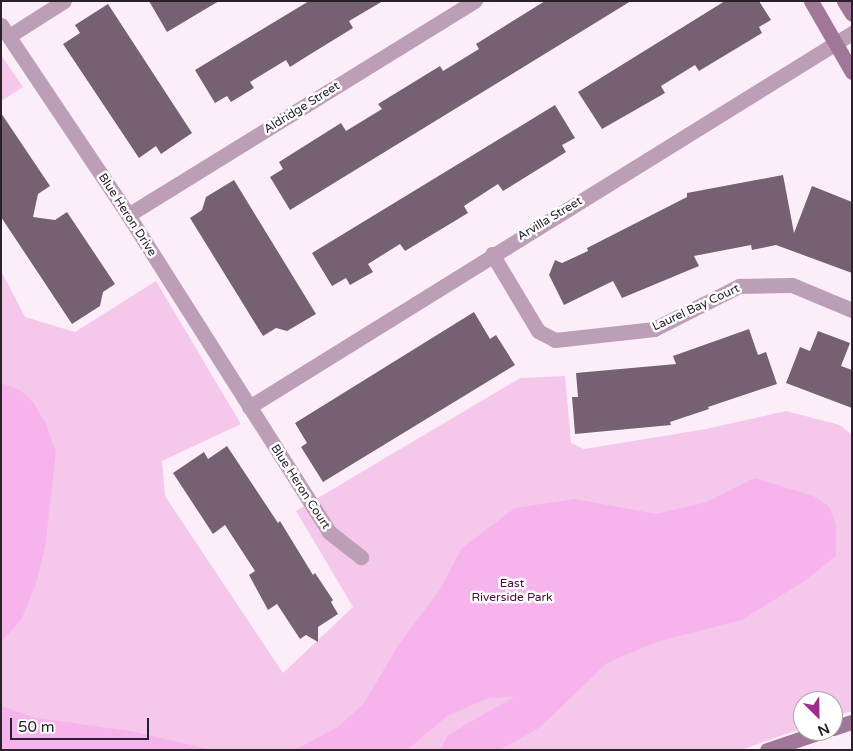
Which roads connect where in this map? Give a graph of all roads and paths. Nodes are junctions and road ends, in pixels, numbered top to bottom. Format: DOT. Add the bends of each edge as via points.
graph roads {
  1 [pos="64,1"];
  2 [pos="475,1"];
  3 [pos="811,1"];
  4 [pos="844,1"];
  5 [pos="852,14"];
  6 [pos="5,30"];
  7 [pos="852,33"];
  8 [pos="835,44"];
  9 [pos="852,72"];
  10 [pos="128,215"];
  11 [pos="492,254"];
  12 [pos="852,310"];
  13 [pos="249,407"];
  14 [pos="361,558"];
  15 [pos="794,741"];
  16 [pos="767,750"];
  1 -- 6 [label="street"];
  2 -- 10 [label="street, Aldridge Street"];
  3 -- 8 [label="main road"];
  4 -- 5 [label="main road"];
  6 -- 10 [label="street, Blue Heron Drive"];
  7 -- 8 [label="street, Arvilla Street"];
  8 -- 9 [label="main road"];
  8 -- 11 [label="street, Arvilla Street"];
  10 -- 13 [label="street, Blue Heron Drive"];
  11 -- 12 [label="street, Laurel Bay Court" via="538,331 555,340 654,329 739,286 792,285"];
  11 -- 13 [label="street, Arvilla Street"];
  13 -- 14 [label="street, Blue Heron Court" via="329,532"];
  15 -- 16 [label="main road"];
}
